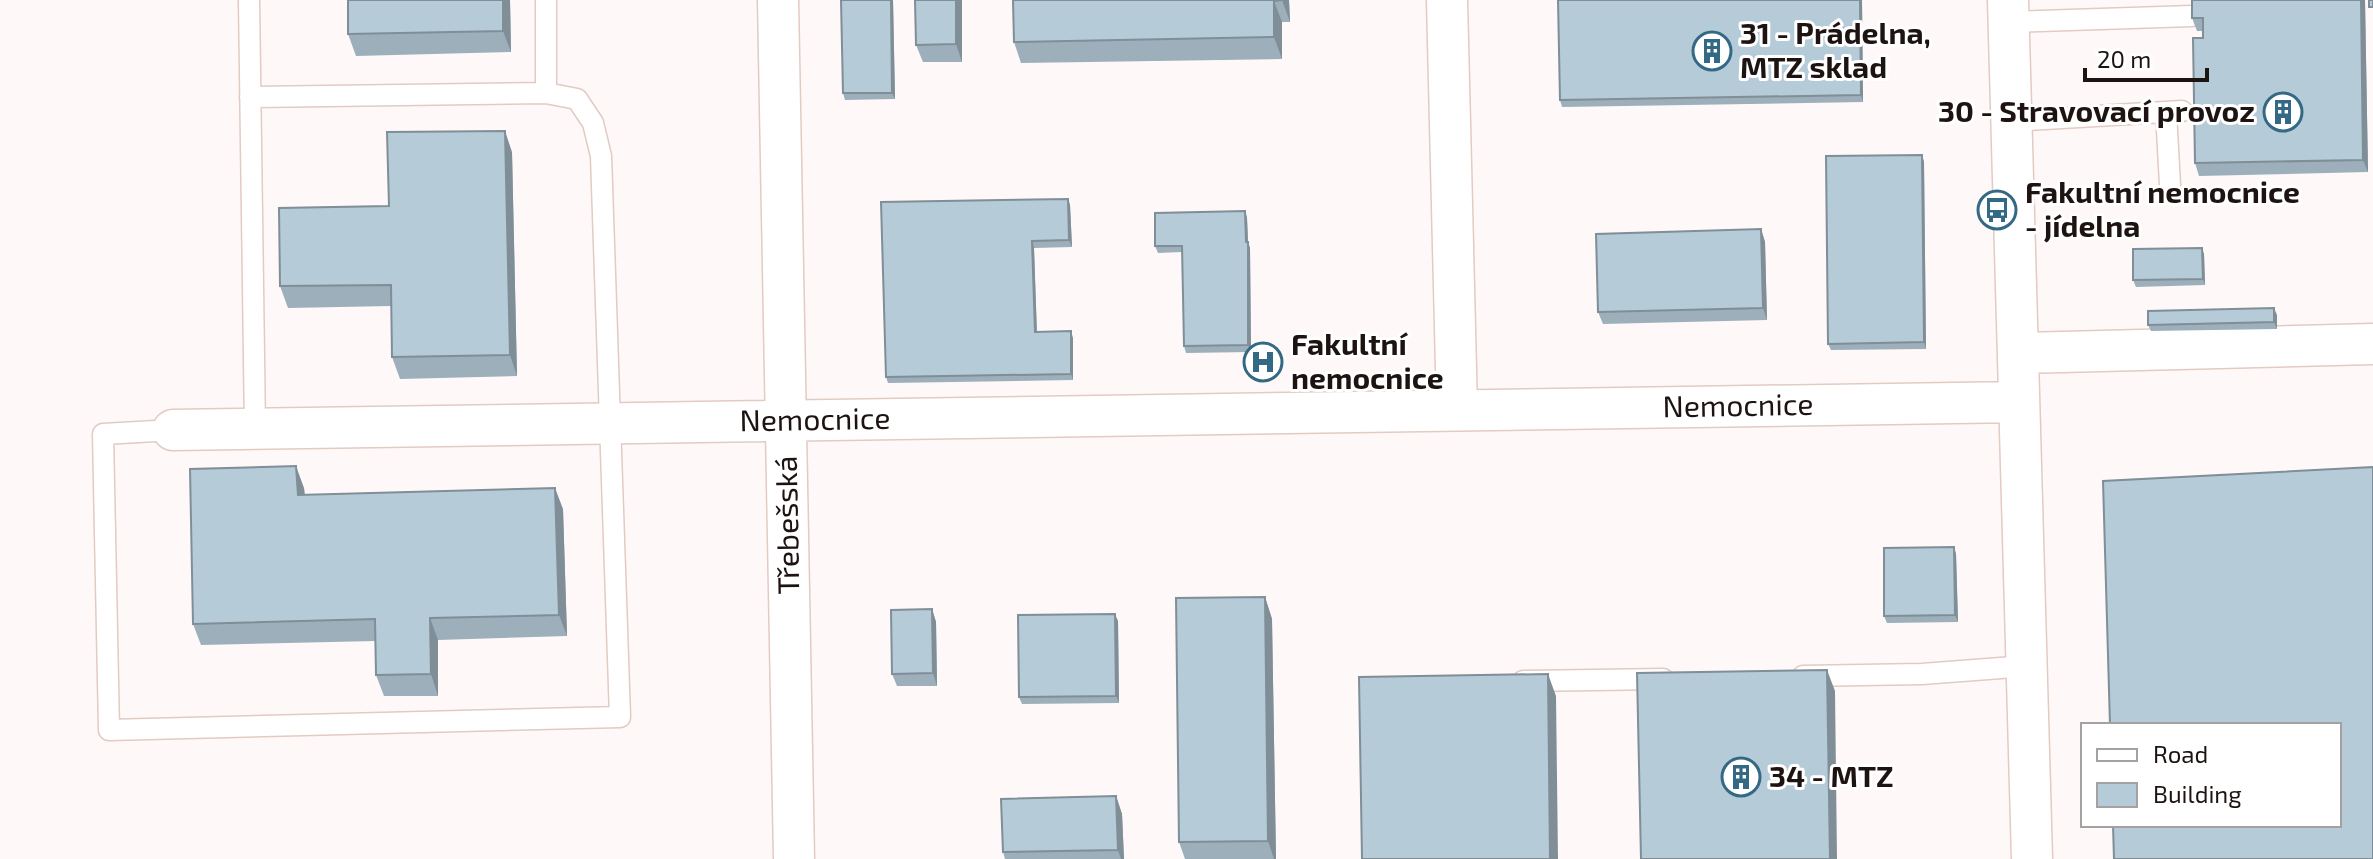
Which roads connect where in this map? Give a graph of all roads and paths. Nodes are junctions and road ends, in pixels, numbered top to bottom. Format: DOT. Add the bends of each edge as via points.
graph roads {
  1 [pos="249,0"];
  2 [pos="546,0"];
  3 [pos="778,0"];
  4 [pos="1447,0"];
  5 [pos="2008,11"];
  6 [pos="2192,16"];
  7 [pos="546,93"];
  8 [pos="250,97"];
  9 [pos="2011,121"];
  10 [pos="2170,185"];
  11 [pos="2373,344"];
  12 [pos="2018,353"];
  13 [pos="2019,402"];
  14 [pos="1457,410"];
  15 [pos="786,421"];
  16 [pos="610,424"];
  17 [pos="255,429"];
  18 [pos="173,430"];
  19 [pos="2027,666"];
  20 [pos="1779,676"];
  21 [pos="1683,678"];
  22 [pos="1507,681"];
  23 [pos="794,859"];
  24 [pos="2032,859"];
  1 -- 8 [label="lane"];
  2 -- 7 [label="lane"];
  3 -- 15 [label="street, Třebešská"];
  4 -- 14 [label="street"];
  5 -- 6 [label="lane"];
  5 -- 9 [label="street"];
  7 -- 8 [label="lane"];
  7 -- 16 [label="lane" via="577,99 593,123 601,156"];
  8 -- 17 [label="lane"];
  9 -- 10 [label="lane" via="2174,112"];
  9 -- 12 [label="street"];
  11 -- 12 [label="street"];
  12 -- 13 [label="street"];
  13 -- 14 [label="street, Nemocnice"];
  13 -- 19 [label="street"];
  14 -- 15 [label="street, Nemocnice"];
  15 -- 16 [label="street, Nemocnice"];
  15 -- 23 [label="street, Třebešská"];
  16 -- 17 [label="street, Nemocnice"];
  16 -- 18 [label="lane" via="620,717 109,730 103,434"];
  17 -- 18 [label="street, Nemocnice"];
  19 -- 20 [label="lane"];
  19 -- 24 [label="street"];
  21 -- 22 [label="lane"];
}
